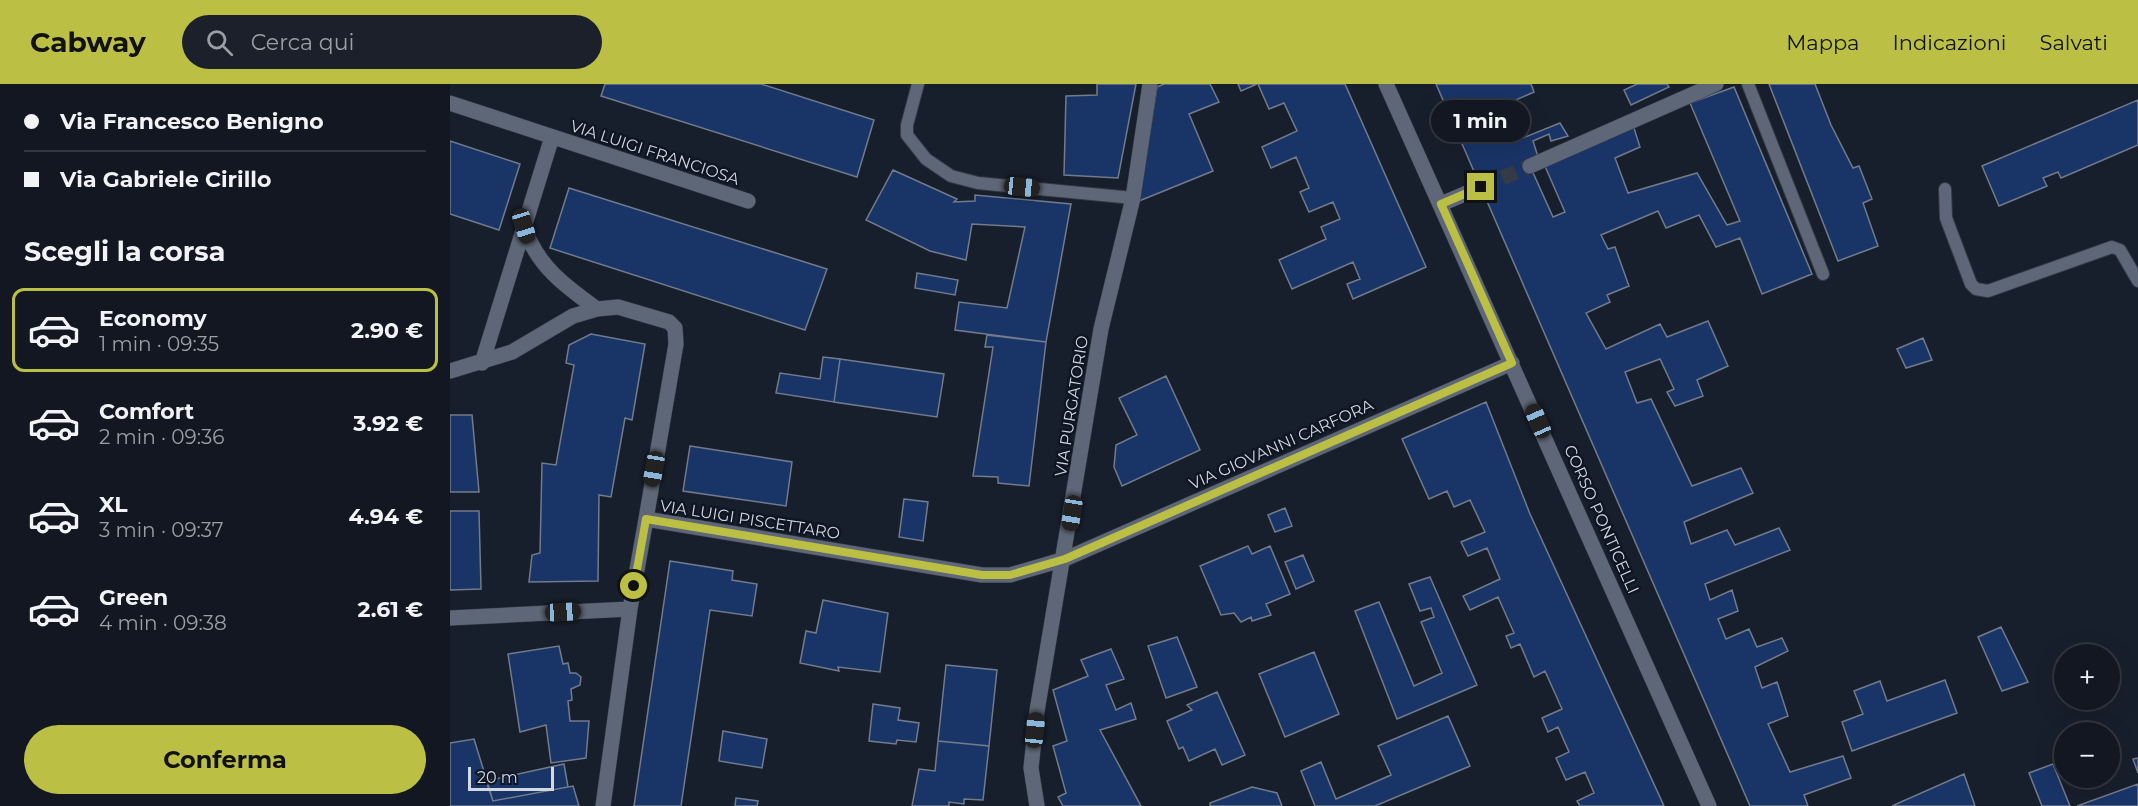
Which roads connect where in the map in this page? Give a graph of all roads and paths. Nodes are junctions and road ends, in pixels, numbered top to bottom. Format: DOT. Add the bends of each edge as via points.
graph roads {
  1 [pos="918,84"];
  2 [pos="1150,84"];
  3 [pos="1386,84"];
  4 [pos="1716,84"];
  5 [pos="1748,84"];
  6 [pos="450,103"];
  7 [pos="552,137"];
  8 [pos="1530,166"];
  9 [pos="1481,187"];
  10 [pos="1945,189"];
  11 [pos="1132,198"];
  12 [pos="748,201"];
  13 [pos="1441,204"];
  14 [pos="524,226"];
  15 [pos="1823,273"];
  16 [pos="2138,280"];
  17 [pos="597,309"];
  18 [pos="482,363"];
  19 [pos="1512,363"];
  20 [pos="450,371"];
  21 [pos="646,519"];
  22 [pos="1065,559"];
  23 [pos="630,609"];
  24 [pos="450,618"];
  25 [pos="603,806"];
  26 [pos="1037,806"];
  27 [pos="1709,806"];
  1 -- 11 [label="lane" via="907,135 926,159 951,176 978,183"];
  2 -- 11 [label="street, VIA PURGATORIO"];
  3 -- 13 [label="street, CORSO PONTICELLI"];
  4 -- 8 [label="street"];
  5 -- 15 [label="lane"];
  6 -- 7 [label="street, VIA LUIGI FRANCIOSA"];
  7 -- 12 [label="street, VIA LUIGI FRANCIOSA"];
  7 -- 14 [label="street, VIA LUIGI FRANCIOSA"];
  9 -- 13 [label="street"];
  10 -- 16 [label="lane" via="1946,218 1976,289 1988,291 2112,247 2120,250"];
  11 -- 22 [label="street, VIA PURGATORIO" via="1101,329"];
  13 -- 19 [label="street, CORSO PONTICELLI"];
  14 -- 17 [label="street" via="530,244 553,275"];
  14 -- 18 [label="street, VIA LUIGI FRANCIOSA"];
  17 -- 18 [label="street, VIA LUIGI PISCETTARO" via="573,316 512,352"];
  17 -- 21 [label="street, VIA LUIGI PISCETTARO" via="618,307 669,322 675,328 676,344"];
  18 -- 20 [label="street, VIA LUIGI PISCETTARO"];
  19 -- 22 [label="street, VIA GIOVANNI CARFORA"];
  19 -- 27 [label="street, CORSO PONTICELLI"];
  21 -- 22 [label="street, VIA LUIGI PISCETTARO" via="982,575 1010,575"];
  21 -- 23 [label="street"];
  22 -- 26 [label="street, VIA PURGATORIO" via="1037,711 1031,768"];
  23 -- 24 [label="street"];
  23 -- 25 [label="street"];
}
